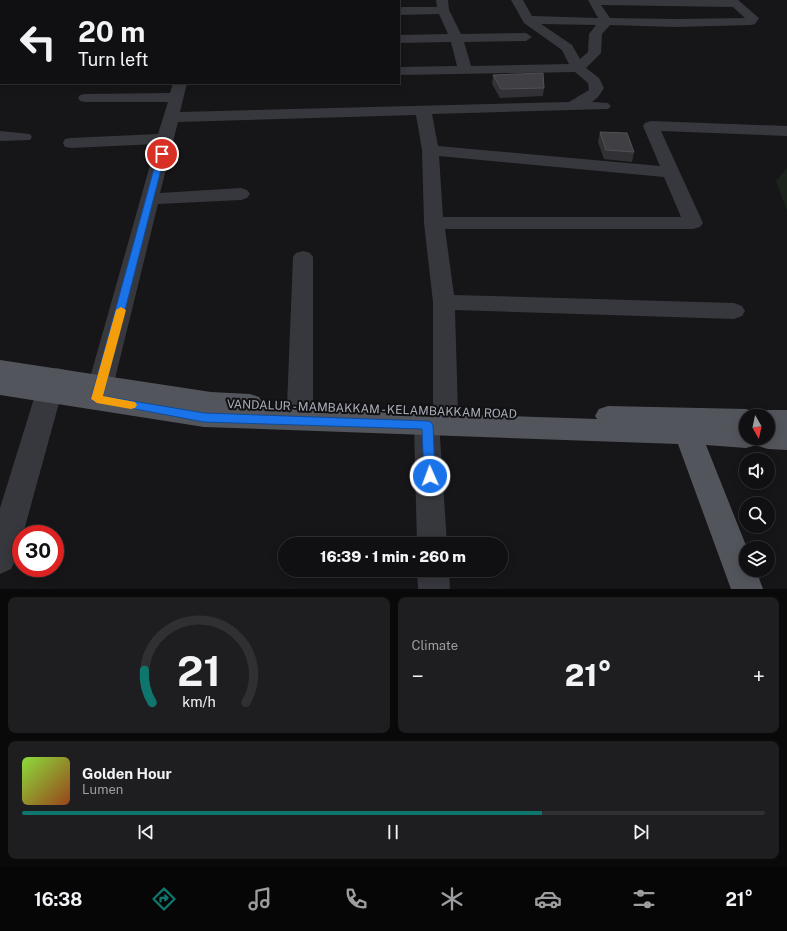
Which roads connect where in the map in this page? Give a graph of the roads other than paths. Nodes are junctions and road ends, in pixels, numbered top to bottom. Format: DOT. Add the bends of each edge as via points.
graph roads {
  1 [pos="517,0"];
  2 [pos="593,1"];
  3 [pos="734,2"];
  4 [pos="442,5"];
  5 [pos="400,11"];
  6 [pos="528,20"];
  7 [pos="607,22"];
  8 [pos="526,37"];
  9 [pos="456,38"];
  10 [pos="400,39"];
  11 [pos="578,68"];
  12 [pos="465,70"];
  13 [pos="400,71"];
  14 [pos="178,90"];
  15 [pos="85,98"];
  16 [pos="573,106"];
  17 [pos="603,106"];
  18 [pos="423,110"];
  19 [pos="172,117"];
  20 [pos="787,131"];
  21 [pos="0,136"];
  22 [pos="24,137"];
  23 [pos="166,139"];
  24 [pos="72,143"];
  25 [pos="430,150"];
  26 [pos="671,172"];
  27 [pos="241,194"];
  28 [pos="150,199"];
  29 [pos="434,223"];
  30 [pos="303,257"];
  31 [pos="444,302"];
  32 [pos="734,311"];
  33 [pos="0,369"];
  34 [pos="0,385"];
  35 [pos="53,385"];
  36 [pos="99,391"];
  37 [pos="300,406"];
  38 [pos="436,419"];
  39 [pos="739,420"];
  40 [pos="775,420"];
  41 [pos="787,421"];
  42 [pos="685,425"];
  43 [pos="739,436"];
  44 [pos="775,438"];
  45 [pos="787,439"];
  46 [pos="432,537"];
  47 [pos="0,559"];
  48 [pos="433,577"];
  49 [pos="434,589"];
  50 [pos="747,589"];
  1 -- 6 [label="street"];
  2 -- 3 [label="street"];
  2 -- 7 [label="street"];
  3 -- 7 [label="street" via="753,18 751,21"];
  4 -- 5 [label="street"];
  4 -- 9 [label="street"];
  6 -- 7 [label="street"];
  6 -- 11 [label="street" via="567,48"];
  7 -- 11 [label="street" via="596,31 594,52"];
  8 -- 9 [label="street"];
  9 -- 10 [label="street"];
  9 -- 12 [label="street"];
  11 -- 12 [label="street"];
  11 -- 16 [label="street" via="594,81 598,88 592,95"];
  12 -- 13 [label="street"];
  14 -- 15 [label="street"];
  14 -- 19 [label="street"];
  16 -- 17 [label="street"];
  16 -- 18 [label="street"];
  18 -- 19 [label="street"];
  18 -- 25 [label="street"];
  19 -- 23 [label="street"];
  20 -- 26 [label="street" via="648,119"];
  21 -- 22 [label="street"];
  23 -- 24 [label="street"];
  23 -- 28 [label="street"];
  25 -- 26 [label="street"];
  25 -- 29 [label="street"];
  26 -- 29 [label="street" via="693,223"];
  27 -- 28 [label="street"];
  28 -- 36 [label="street"];
  29 -- 31 [label="street"];
  30 -- 37 [label="street"];
  31 -- 32 [label="street"];
  31 -- 38 [label="street"];
  33 -- 35 [label="main road, VANDALUR - MAMBAKKAM - KELAMBAKKAM ROAD"];
  34 -- 35 [label="main road, VANDALUR - MAMBAKKAM - KELAMBAKKAM ROAD"];
  35 -- 36 [label="main road, VANDALUR - MAMBAKKAM - KELAMBAKKAM ROAD"];
  35 -- 47 [label="street"];
  36 -- 37 [label="main road, VANDALUR - MAMBAKKAM - KELAMBAKKAM ROAD" via="211,402"];
  36 -- 38 [label="main road, VANDALUR - MAMBAKKAM - KELAMBAKKAM ROAD" via="204,417"];
  37 -- 38 [label="main road, VANDALUR - MAMBAKKAM - KELAMBAKKAM ROAD"];
  38 -- 42 [label="main road, VANDALUR - MAMBAKKAM - KELAMBAKKAM ROAD"];
  38 -- 46 [label="street"];
  39 -- 42 [label="main road, VANDALUR - MAMBAKKAM - KELAMBAKKAM ROAD"];
  40 -- 41 [label="main road"];
  42 -- 43 [label="main road, VANDALUR - MAMBAKKAM - KELAMBAKKAM ROAD"];
  42 -- 50 [label="main road"];
  44 -- 45 [label="main road"];
  48 -- 49 [label="street"];
}
